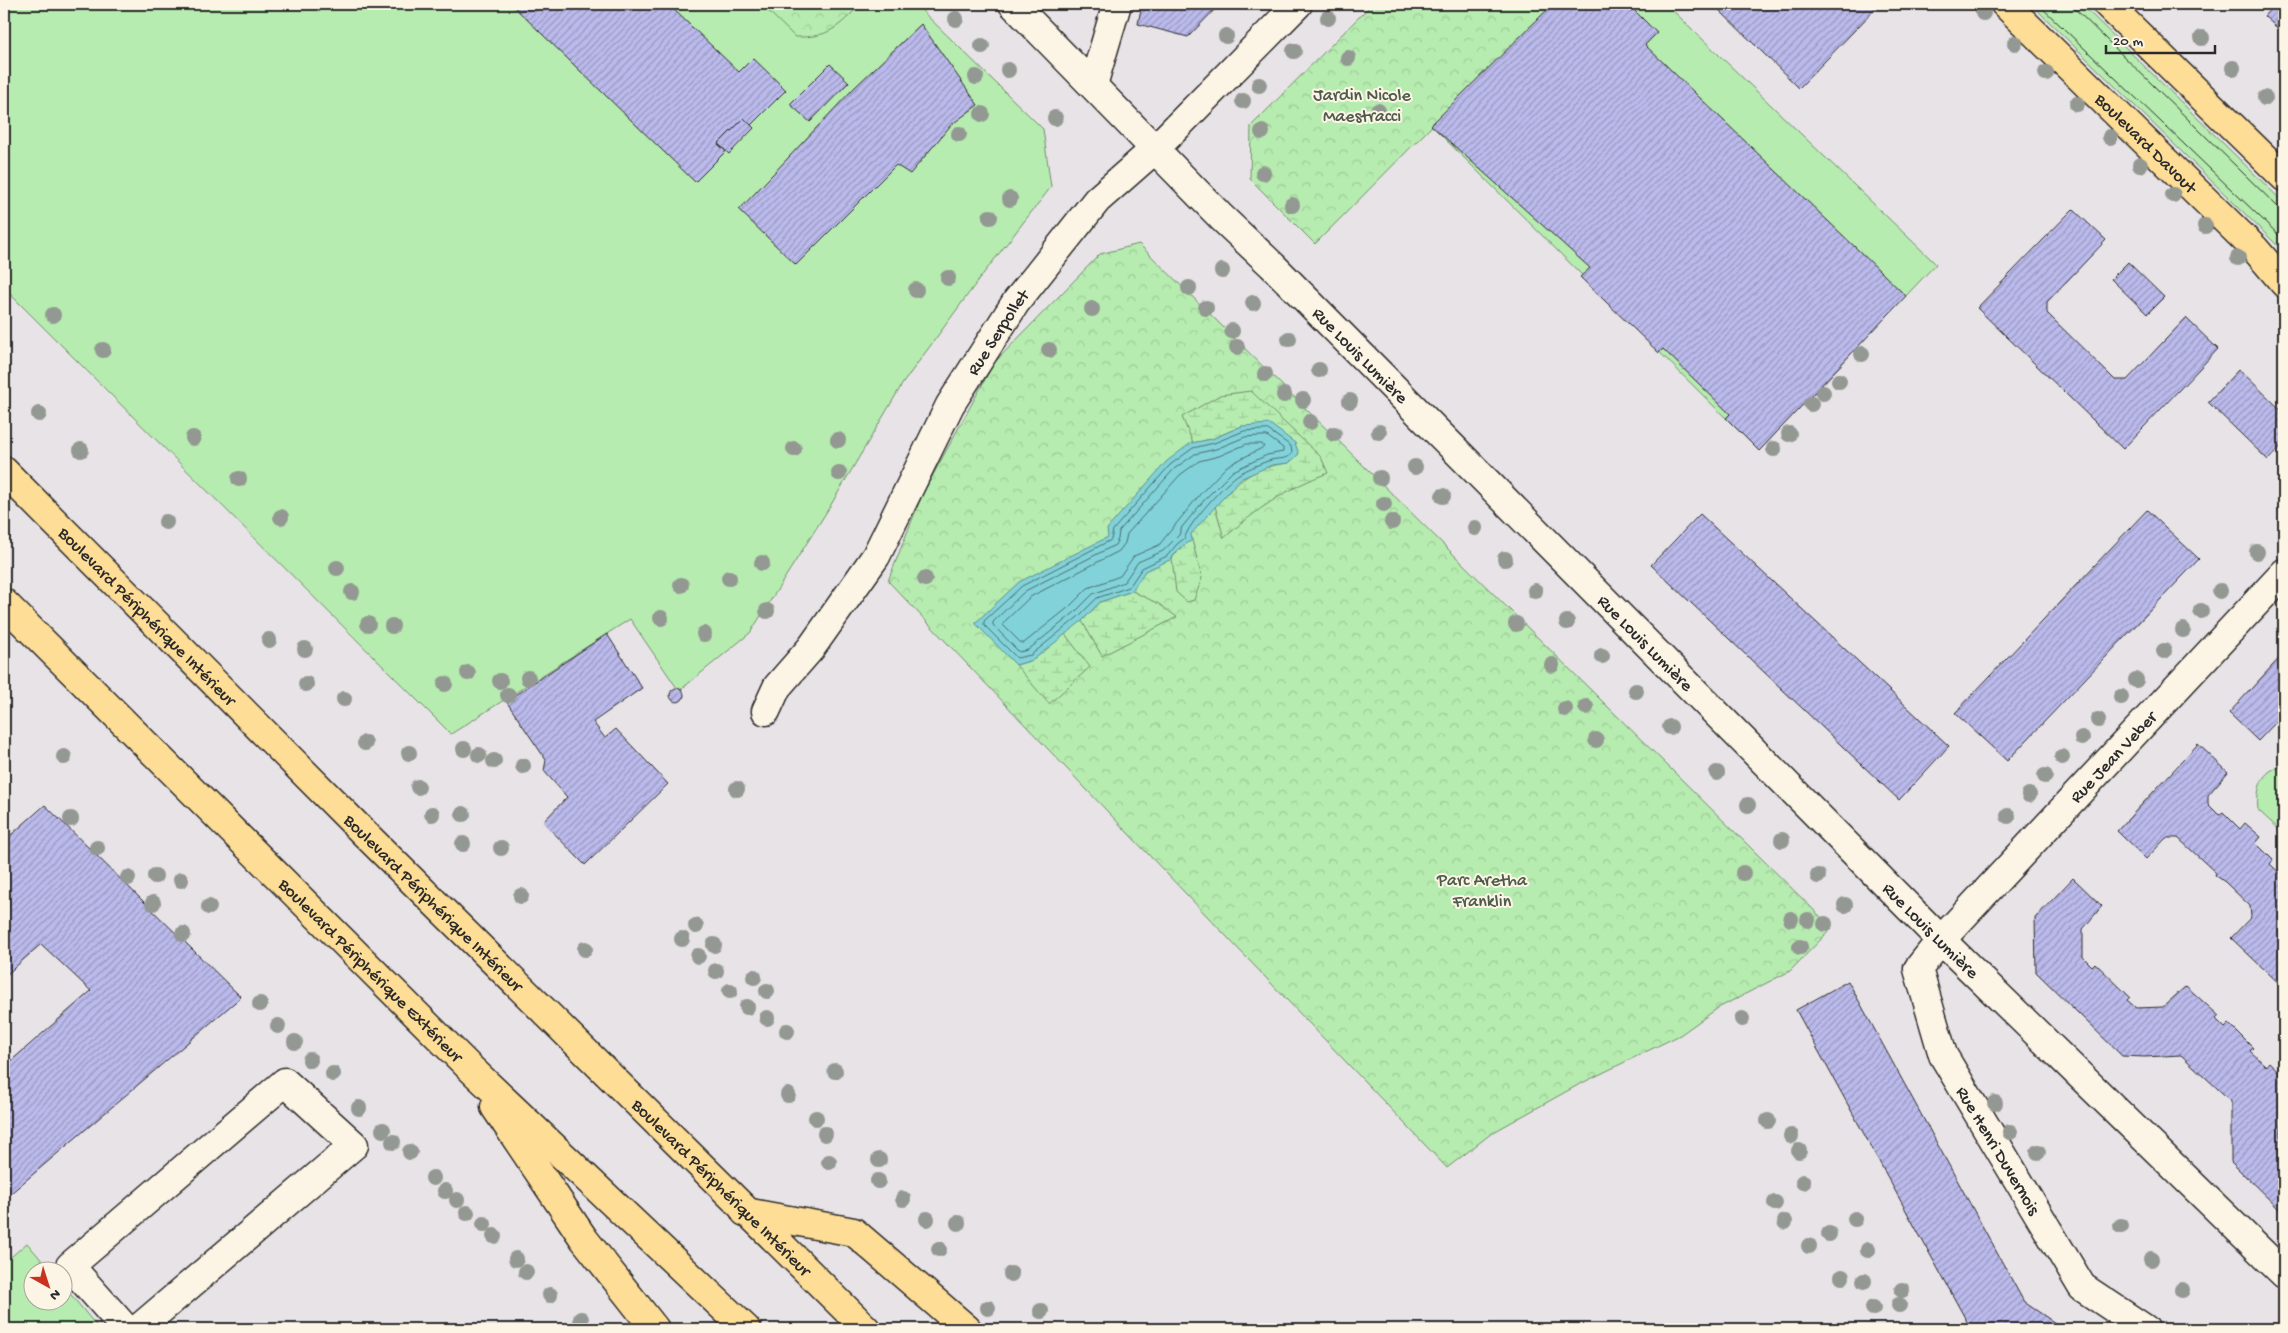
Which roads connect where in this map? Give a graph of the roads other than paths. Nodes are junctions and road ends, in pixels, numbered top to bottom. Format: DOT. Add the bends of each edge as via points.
graph roads {
  1 [pos="1013,4"];
  2 [pos="1117,4"];
  3 [pos="1298,4"];
  4 [pos="2005,4"];
  5 [pos="2108,4"];
  6 [pos="1093,85"];
  7 [pos="1155,149"];
  8 [pos="2284,177"];
  9 [pos="2284,283"];
  10 [pos="4,471"];
  11 [pos="2284,573"];
  12 [pos="4,603"];
  13 [pos="766,711"];
  14 [pos="1941,940"];
  15 [pos="468,1066"];
  16 [pos="746,1212"];
  17 [pos="2284,1274"];
  18 [pos="126,1329"];
  19 [pos="138,1329"];
  20 [pos="655,1329"];
  21 [pos="746,1329"];
  22 [pos="866,1329"];
  23 [pos="967,1329"];
  24 [pos="2145,1329"];
  1 -- 6 [label="street, Rue Louis Lumière"];
  2 -- 6 [label="street"];
  3 -- 7 [label="street, Rue Serpollet"];
  4 -- 9 [label="main road, Boulevard Davout" via="2255,249"];
  5 -- 8 [label="main road"];
  6 -- 7 [label="street, Rue Louis Lumière"];
  7 -- 13 [label="street, Rue Serpollet" via="1097,200 1016,302 950,404 876,556 812,648 777,687"];
  7 -- 14 [label="street, Rue Louis Lumière"];
  10 -- 16 [label="main road, Boulevard Périphérique Intérieur"];
  11 -- 14 [label="street, Rue Jean Veber"];
  12 -- 15 [label="main road, Boulevard Périphérique Extérieur"];
  14 -- 17 [label="street, Rue Louis Lumière"];
  14 -- 24 [label="street, Rue Henri Duvernois" via="1918,969 1943,1055 2082,1287"];
  15 -- 20 [label="main road" via="584,1239"];
  15 -- 21 [label="main road, Boulevard Périphérique Extérieur"];
  16 -- 22 [label="main road, Boulevard Périphérique Intérieur"];
  16 -- 23 [label="main road" via="854,1232"];
  18 -- 19 [label="street" via="70,1266 285,1082 354,1144"];
}
